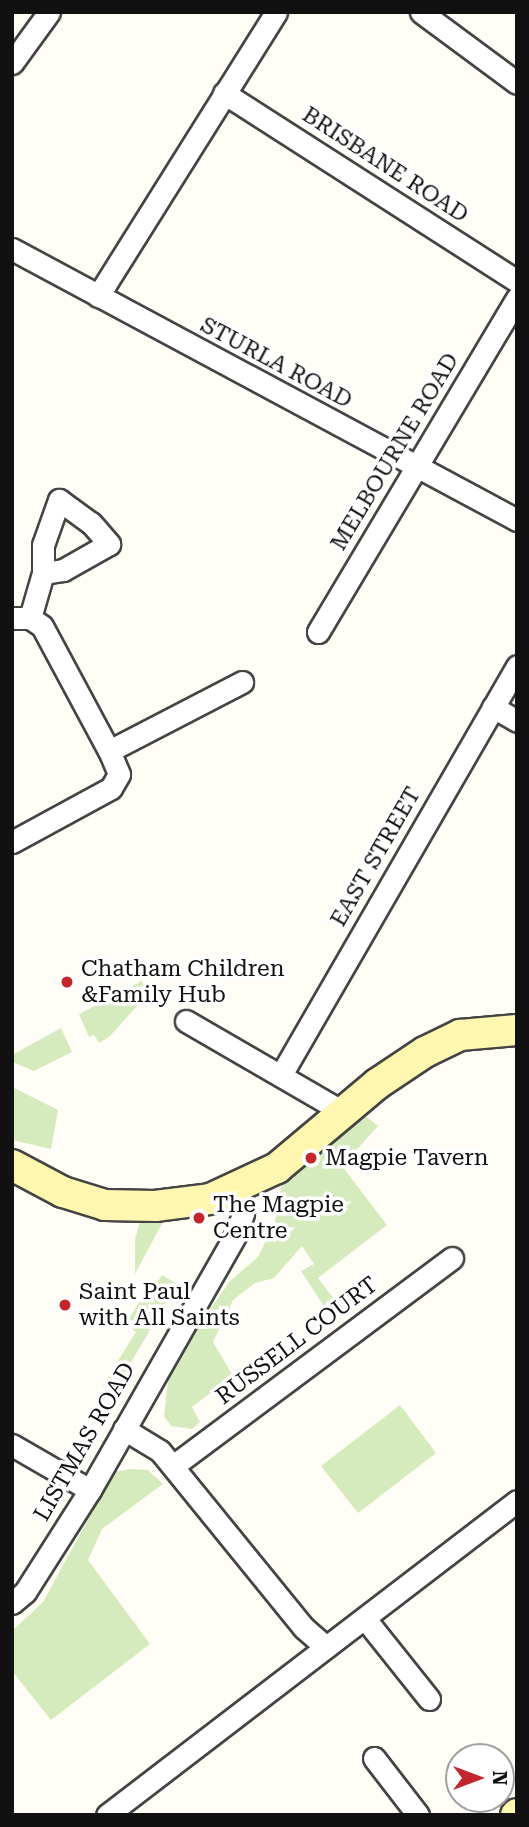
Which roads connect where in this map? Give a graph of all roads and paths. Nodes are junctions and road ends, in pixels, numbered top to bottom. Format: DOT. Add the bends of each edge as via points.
graph roads {
  1 [pos="49,12"];
  2 [pos="276,12"];
  3 [pos="421,12"];
  4 [pos="448,20"];
  5 [pos="12,63"];
  6 [pos="517,83"];
  7 [pos="224,93"];
  8 [pos="12,249"];
  9 [pos="517,281"];
  10 [pos="98,296"];
  11 [pos="517,298"];
  12 [pos="415,468"];
  13 [pos="517,520"];
  14 [pos="43,573"];
  15 [pos="21,618"];
  16 [pos="318,632"];
  17 [pos="517,666"];
  18 [pos="242,682"];
  19 [pos="493,707"];
  20 [pos="517,721"];
  21 [pos="109,751"];
  22 [pos="12,842"];
  23 [pos="186,1021"];
  24 [pos="517,1030"];
  25 [pos="281,1075"];
  26 [pos="343,1112"];
  27 [pos="12,1165"];
  28 [pos="238,1188"];
  29 [pos="452,1258"];
  30 [pos="124,1429"];
  31 [pos="12,1445"];
  32 [pos="173,1466"];
  33 [pos="90,1490"];
  34 [pos="517,1501"];
  35 [pos="12,1603"];
  36 [pos="366,1620"];
  37 [pos="326,1647"];
  38 [pos="429,1699"];
  39 [pos="374,1758"];
  40 [pos="107,1815"];
  41 [pos="418,1815"];
  1 -- 5 [label="street"];
  2 -- 7 [label="street"];
  3 -- 4 [label="street"];
  4 -- 6 [label="street"];
  7 -- 9 [label="street, BRISBANE ROAD"];
  7 -- 10 [label="street"];
  8 -- 10 [label="street, STURLA ROAD"];
  10 -- 12 [label="street, STURLA ROAD"];
  11 -- 12 [label="street, MELBOURNE ROAD"];
  12 -- 13 [label="street, STURLA ROAD"];
  12 -- 16 [label="street, MELBOURNE ROAD"];
  14 -- 15 [label="street"];
  15 -- 21 [label="street" via="44,629"];
  17 -- 19 [label="street, EAST STREET"];
  18 -- 21 [label="street"];
  19 -- 20 [label="street"];
  19 -- 25 [label="street, EAST STREET"];
  21 -- 22 [label="street" via="119,774 111,788"];
  23 -- 25 [label="street"];
  24 -- 26 [label="street" via="471,1034 445,1042 391,1073"];
  25 -- 26 [label="street"];
  26 -- 28 [label="street" via="286,1162"];
  27 -- 28 [label="street" via="62,1192 114,1207 187,1203"];
  28 -- 30 [label="street, LISTMAS ROAD" via="243,1213 237,1232"];
  29 -- 32 [label="street, RUSSELL COURT"];
  30 -- 32 [label="street" via="155,1447"];
  30 -- 33 [label="street, LISTMAS ROAD"];
  31 -- 33 [label="street"];
  32 -- 37 [label="street" via="304,1628"];
  33 -- 35 [label="street, LISTMAS ROAD" via="25,1592"];
  34 -- 36 [label="street"];
  36 -- 37 [label="street"];
  36 -- 38 [label="street"];
  37 -- 40 [label="street"];
  39 -- 41 [label="street"];
}
